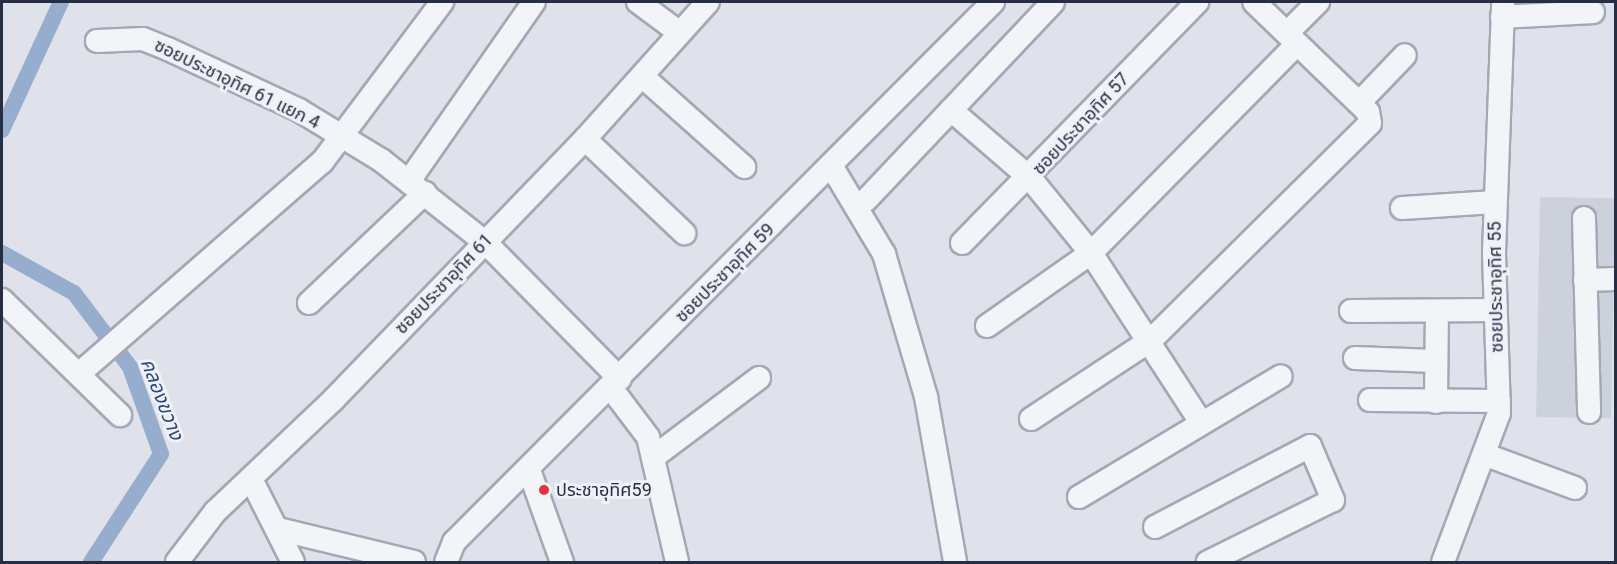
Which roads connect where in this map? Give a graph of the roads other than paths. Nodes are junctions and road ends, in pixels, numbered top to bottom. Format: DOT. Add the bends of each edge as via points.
graph roads {
  1 [pos="442,2"];
  2 [pos="534,2"];
  3 [pos="638,2"];
  4 [pos="708,2"];
  5 [pos="993,2"];
  6 [pos="1053,2"];
  7 [pos="1197,2"];
  8 [pos="1254,2"];
  9 [pos="1318,2"];
  10 [pos="1503,9"];
  11 [pos="1593,12"];
  12 [pos="680,33"];
  13 [pos="1292,38"];
  14 [pos="97,41"];
  15 [pos="1406,55"];
  16 [pos="642,76"];
  17 [pos="1359,103"];
  18 [pos="951,110"];
  19 [pos="343,137"];
  20 [pos="585,139"];
  21 [pos="744,166"];
  22 [pos="832,167"];
  23 [pos="1029,178"];
  24 [pos="417,187"];
  25 [pos="866,200"];
  26 [pos="1496,202"];
  27 [pos="1402,208"];
  28 [pos="1584,218"];
  29 [pos="684,232"];
  30 [pos="485,242"];
  31 [pos="962,243"];
  32 [pos="1091,253"];
  33 [pos="1616,279"];
  34 [pos="1585,280"];
  35 [pos="2,300"];
  36 [pos="309,303"];
  37 [pos="1495,310"];
  38 [pos="1351,312"];
  39 [pos="1437,312"];
  40 [pos="987,326"];
  41 [pos="1151,340"];
  42 [pos="1355,358"];
  43 [pos="1435,361"];
  44 [pos="81,372"];
  45 [pos="1281,376"];
  46 [pos="759,378"];
  47 [pos="615,384"];
  48 [pos="1370,400"];
  49 [pos="1499,401"];
  50 [pos="1436,402"];
  51 [pos="1588,412"];
  52 [pos="120,415"];
  53 [pos="1031,418"];
  54 [pos="1200,422"];
  55 [pos="1486,455"];
  56 [pos="655,456"];
  57 [pos="529,470"];
  58 [pos="252,481"];
  59 [pos="1575,488"];
  60 [pos="1079,497"];
  61 [pos="1155,527"];
  62 [pos="278,530"];
  63 [pos="450,552"];
  64 [pos="177,562"];
  65 [pos="293,562"];
  66 [pos="414,562"];
  67 [pos="562,562"];
  68 [pos="677,562"];
  69 [pos="955,562"];
  70 [pos="1208,562"];
  71 [pos="1443,562"];
  1 -- 19 [label="street"];
  2 -- 24 [label="street"];
  3 -- 12 [label="street"];
  4 -- 12 [label="street, ซอยประชาอุทิศ 61"];
  5 -- 22 [label="street, ซอยประชาอุทิศ 59"];
  6 -- 18 [label="street"];
  7 -- 23 [label="street, ซอยประชาอุทิศ 57"];
  8 -- 13 [label="street"];
  9 -- 13 [label="street"];
  10 -- 11 [label="street"];
  10 -- 26 [label="street, ซอยประชาอุทิศ 55"];
  12 -- 16 [label="street, ซอยประชาอุทิศ 61"];
  13 -- 17 [label="street"];
  13 -- 32 [label="street"];
  14 -- 19 [label="street, ซอยประชาอุทิศ 61 แยก 4" via="143,39 299,110"];
  15 -- 17 [label="street"];
  16 -- 20 [label="street, ซอยประชาอุทิศ 61"];
  16 -- 21 [label="street"];
  17 -- 41 [label="street" via="1371,120 1366,130"];
  18 -- 23 [label="street"];
  18 -- 25 [label="street"];
  19 -- 24 [label="street, ซอยประชาอุทิศ 61 แยก 4"];
  19 -- 44 [label="street" via="322,162 118,335"];
  20 -- 29 [label="street"];
  20 -- 30 [label="street, ซอยประชาอุทิศ 61"];
  22 -- 47 [label="street, ซอยประชาอุทิศ 59"];
  22 -- 69 [label="street" via="887,264 926,398"];
  23 -- 31 [label="street, ซอยประชาอุทิศ 57"];
  23 -- 32 [label="street"];
  24 -- 30 [label="street, ซอยประชาอุทิศ 61 แยก 4"];
  24 -- 36 [label="street"];
  26 -- 27 [label="street"];
  26 -- 37 [label="street, ซอยประชาอุทิศ 55"];
  28 -- 34 [label="street"];
  30 -- 47 [label="street, ซอยประชาอุทิศ 61 แยก 4"];
  30 -- 58 [label="street, ซอยประชาอุทิศ 61"];
  32 -- 40 [label="street"];
  32 -- 41 [label="street"];
  33 -- 34 [label="street"];
  34 -- 51 [label="street"];
  35 -- 44 [label="street"];
  37 -- 39 [label="street"];
  37 -- 49 [label="street, ซอยประชาอุทิศ 55"];
  38 -- 39 [label="street"];
  39 -- 43 [label="street"];
  41 -- 53 [label="street"];
  41 -- 54 [label="street"];
  42 -- 43 [label="street"];
  43 -- 50 [label="street"];
  44 -- 52 [label="street"];
  45 -- 54 [label="street"];
  46 -- 56 [label="street"];
  47 -- 56 [label="street, ซอยประชาอุทิศ 61 แยก 4"];
  47 -- 57 [label="street, ซอยประชาอุทิศ 59"];
  48 -- 50 [label="street"];
  49 -- 50 [label="street"];
  49 -- 55 [label="street, ซอยประชาอุทิศ 55"];
  54 -- 60 [label="street"];
  55 -- 59 [label="street"];
  55 -- 71 [label="street, ซอยประชาอุทิศ 55"];
  56 -- 68 [label="street, ซอยประชาอุทิศ 61 แยก 4"];
  57 -- 63 [label="street, ซอยประชาอุทิศ 59"];
  57 -- 67 [label="street"];
  58 -- 62 [label="street"];
  58 -- 64 [label="street, ซอยประชาอุทิศ 61" via="215,512"];
  61 -- 70 [label="street" via="1310,446 1333,500"];
  62 -- 65 [label="street"];
  62 -- 66 [label="street"];
}
